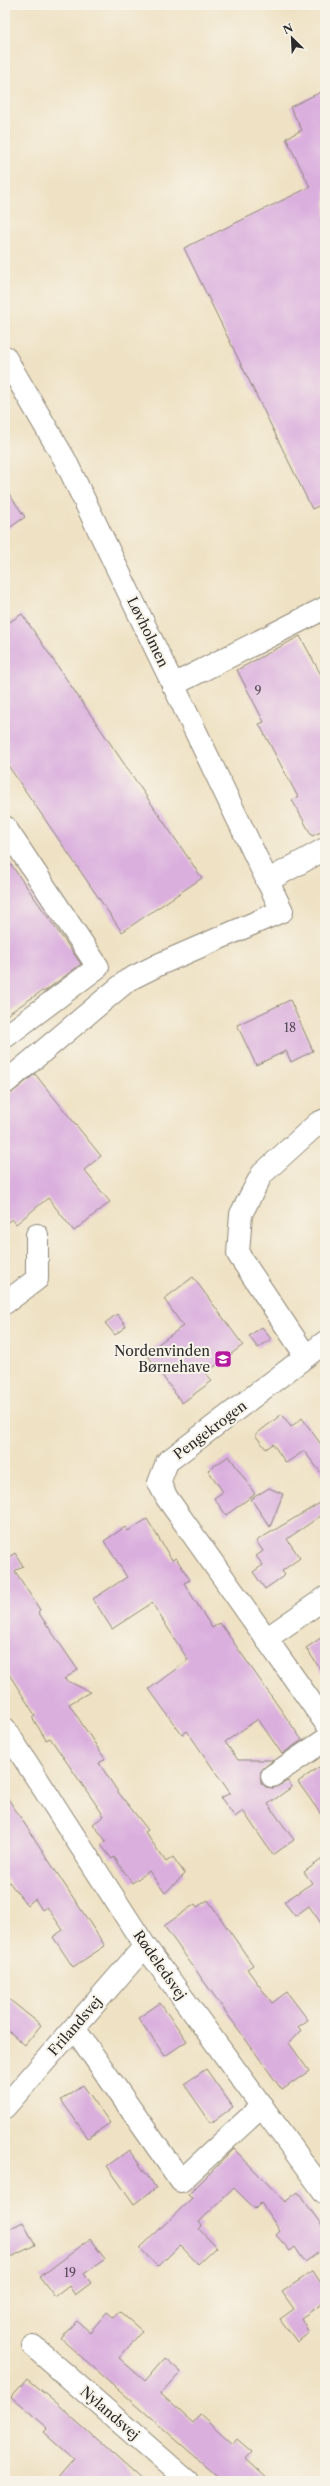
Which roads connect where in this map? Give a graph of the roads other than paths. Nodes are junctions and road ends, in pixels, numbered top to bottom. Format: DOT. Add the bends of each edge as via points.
graph roads {
  1 [pos="5,357"];
  2 [pos="325,608"];
  3 [pos="174,685"];
  4 [pos="5,827"];
  5 [pos="325,849"];
  6 [pos="267,881"];
  7 [pos="5,1037"];
  8 [pos="5,1083"];
  9 [pos="325,1120"];
  10 [pos="37,1236"];
  11 [pos="5,1303"];
  12 [pos="325,1342"];
  13 [pos="306,1356"];
  14 [pos="325,1598"];
  15 [pos="266,1639"];
  16 [pos="325,1722"];
  17 [pos="5,1729"];
  18 [pos="325,1740"];
  19 [pos="272,1776"];
  20 [pos="145,1946"];
  21 [pos="74,2028"];
  22 [pos="262,2106"];
  23 [pos="5,2107"];
  24 [pos="325,2193"];
  25 [pos="33,2346"];
  26 [pos="187,2481"];
  1 -- 3 [label="street, Løvholmen" via="65,460"];
  2 -- 3 [label="street"];
  3 -- 6 [label="street, Løvholmen"];
  4 -- 7 [label="street" via="98,967"];
  5 -- 6 [label="street"];
  6 -- 8 [label="street, Løvholmen" via="282,911 128,980"];
  9 -- 13 [label="street" via="318,1123 262,1174 241,1214 238,1254"];
  10 -- 11 [label="street" via="37,1279"];
  12 -- 13 [label="street, Pengekrogen"];
  13 -- 15 [label="street, Pengekrogen" via="167,1462 159,1483"];
  14 -- 15 [label="street"];
  15 -- 16 [label="street, Pengekrogen"];
  17 -- 20 [label="street, Rødeledsvej"];
  18 -- 19 [label="street"];
  20 -- 21 [label="street, Frilandsvej"];
  20 -- 22 [label="street, Rødeledsvej"];
  21 -- 22 [label="street" via="181,2181"];
  21 -- 23 [label="street, Frilandsvej"];
  22 -- 24 [label="street, Rødeledsvej"];
  25 -- 26 [label="street, Nylandsvej"];
}
